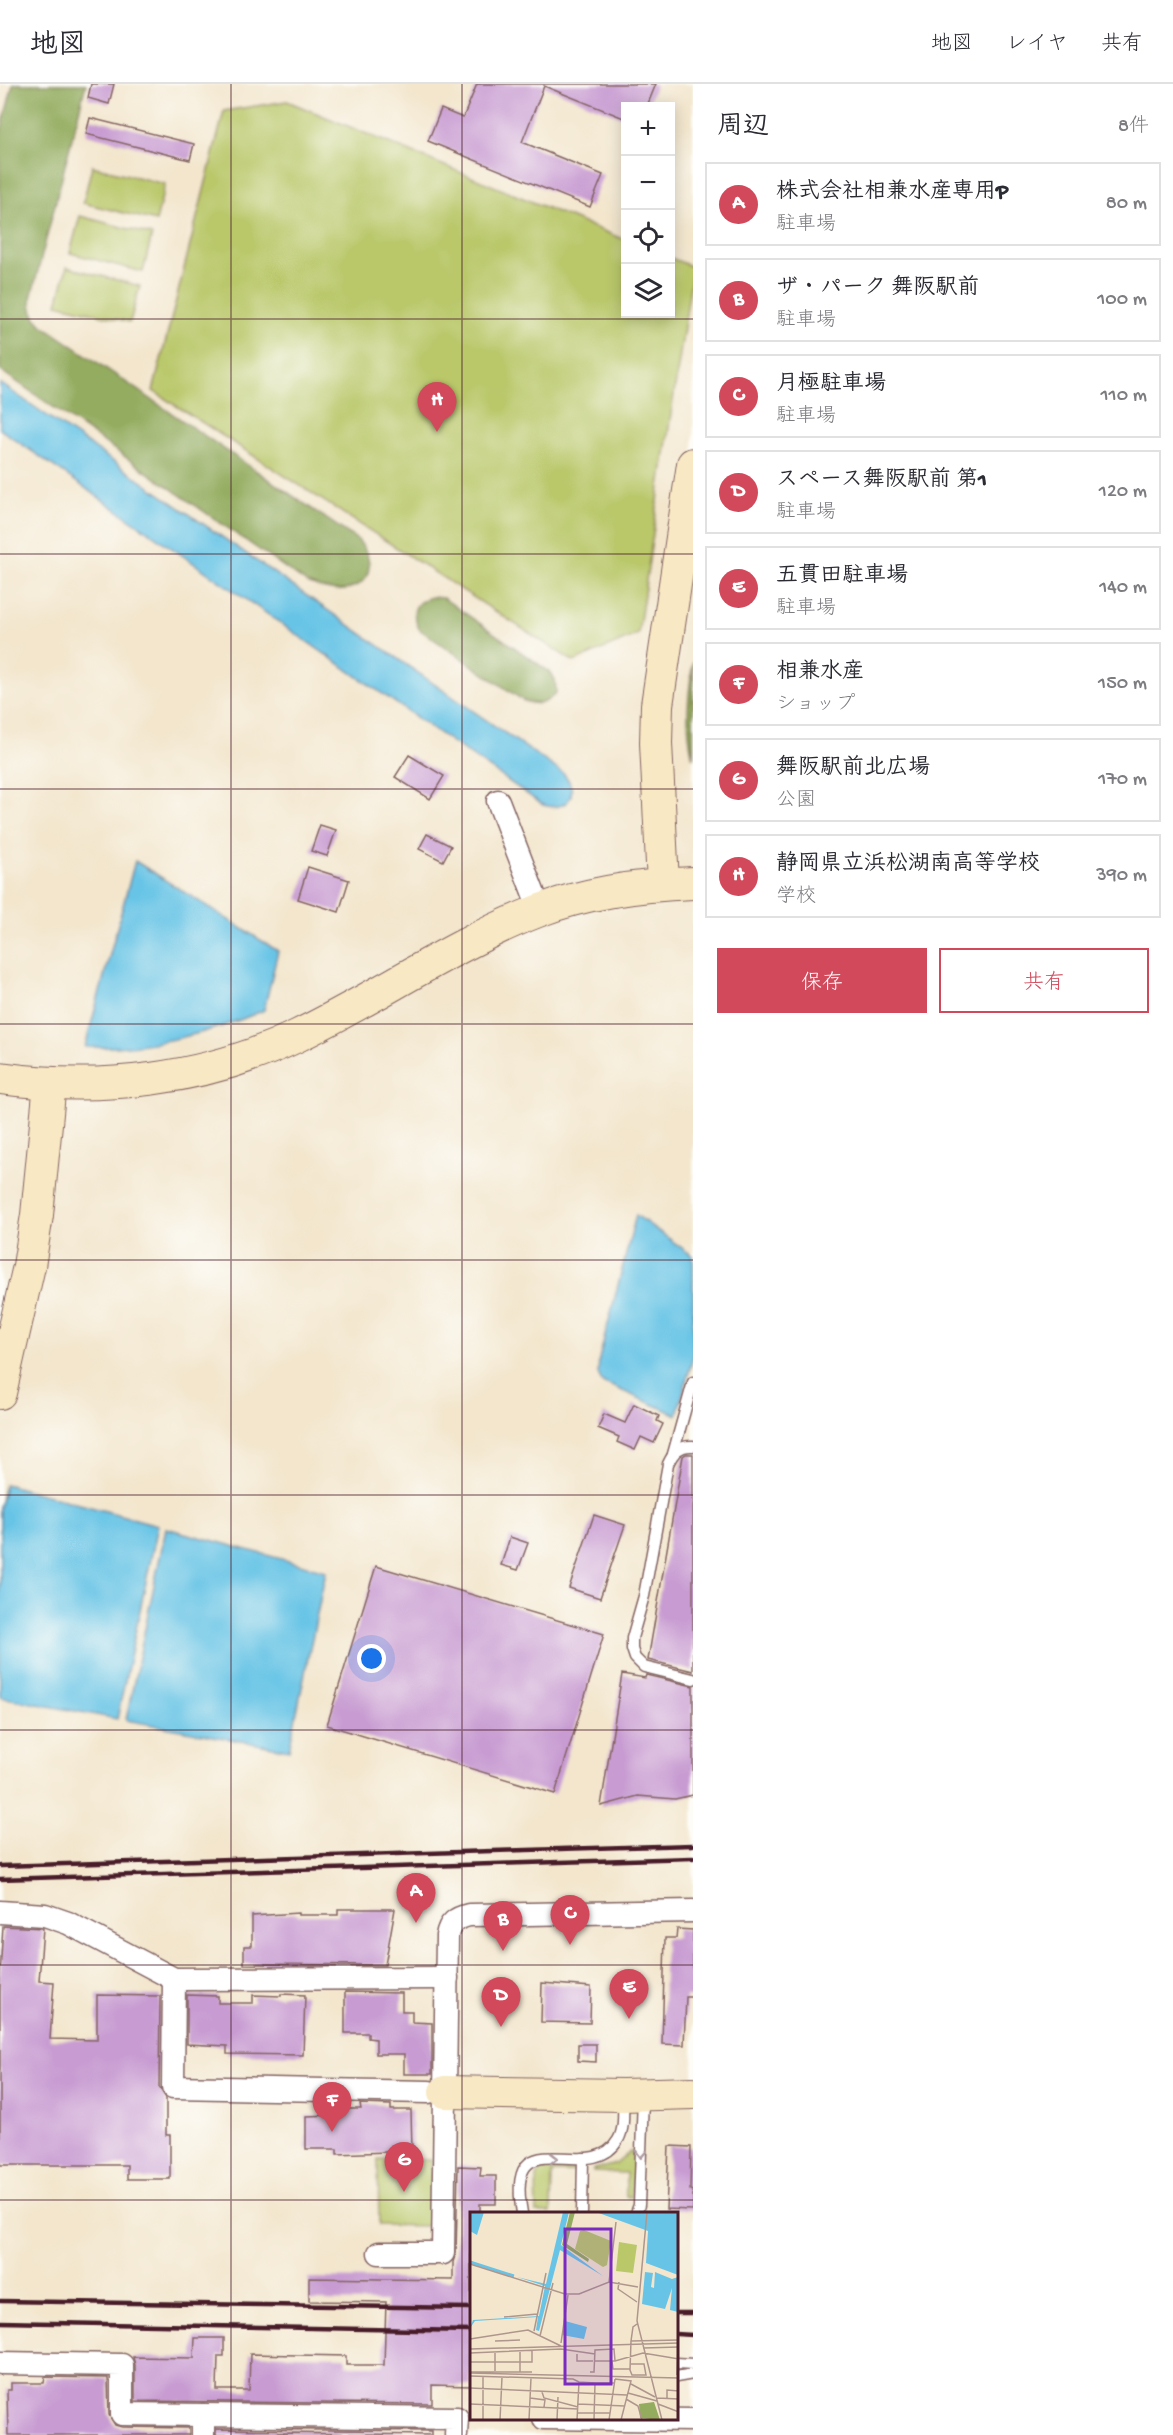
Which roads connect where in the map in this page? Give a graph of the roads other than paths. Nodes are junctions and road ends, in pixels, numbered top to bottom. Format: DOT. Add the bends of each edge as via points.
graph roads {
  1 [pos="693,464"];
  2 [pos="498,801"];
  3 [pos="678,883"];
  4 [pos="540,910"];
  5 [pos="0,1078"];
  6 [pos="50,1083"];
  7 [pos="693,1382"];
  8 [pos="0,1393"];
  9 [pos="693,1446"];
  10 [pos="673,1454"];
  11 [pos="693,1679"];
  12 [pos="693,1911"];
  13 [pos="0,1912"];
  14 [pos="447,1978"];
  15 [pos="174,1979"];
  16 [pos="437,2092"];
  17 [pos="693,2093"];
  18 [pos="633,2095"];
  19 [pos="583,2158"];
  20 [pos="522,2212"];
  21 [pos="582,2212"];
  22 [pos="636,2212"];
  23 [pos="380,2253"];
  24 [pos="0,2363"];
  25 [pos="678,2363"];
  26 [pos="693,2364"];
  27 [pos="693,2374"];
  28 [pos="678,2377"];
  29 [pos="678,2420"];
  30 [pos="693,2420"];
  31 [pos="461,2423"];
  32 [pos="203,2425"];
  1 -- 3 [label="street" via="657,705 656,743"];
  2 -- 4 [label="street"];
  3 -- 4 [label="street" via="606,892"];
  4 -- 6 [label="street" via="492,931 296,1037 257,1053 176,1075 92,1084"];
  5 -- 6 [label="street"];
  6 -- 8 [label="street" via="36,1223"];
  7 -- 10 [label="lane"];
  9 -- 10 [label="lane"];
  10 -- 11 [label="lane" via="632,1638 635,1658 644,1667"];
  12 -- 14 [label="street" via="461,1917 448,1929"];
  13 -- 15 [label="street" via="45,1916 68,1923"];
  14 -- 15 [label="street"];
  14 -- 16 [label="street"];
  15 -- 16 [label="street" via="173,2087"];
  16 -- 18 [label="street"];
  16 -- 23 [label="street" via="443,2253"];
  17 -- 18 [label="street"];
  18 -- 19 [label="lane" via="618,2140 602,2155"];
  18 -- 22 [label="lane, one-way"];
  20 -- 19 [label="lane, one-way" via="521,2175 528,2163 541,2158"];
  19 -- 21 [label="lane"];
  24 -- 32 [label="street" via="122,2365 122,2414"];
  25 -- 26 [label="lane"];
  27 -- 28 [label="lane"];
  29 -- 30 [label="street"];
  31 -- 32 [label="street"];
}
